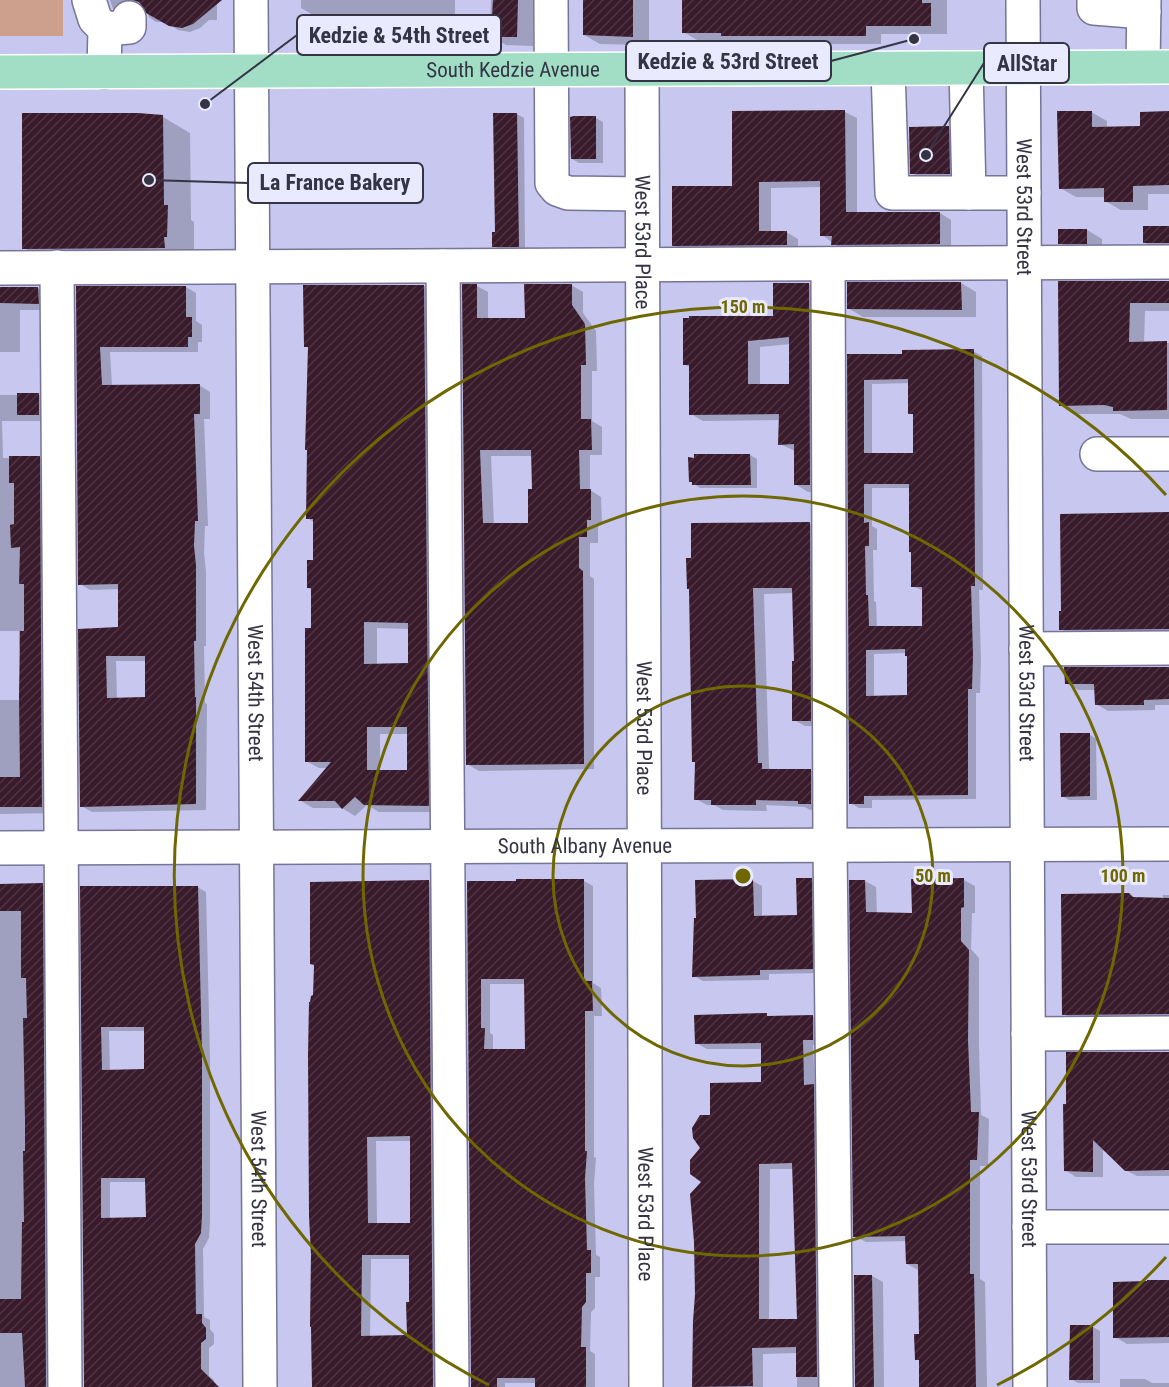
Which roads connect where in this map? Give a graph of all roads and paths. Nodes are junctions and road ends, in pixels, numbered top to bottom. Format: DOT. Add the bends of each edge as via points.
graph roads {
  1 [pos="251,0"];
  2 [pos="551,0"];
  3 [pos="1023,0"];
  4 [pos="1094,0"];
  5 [pos="1144,6"];
  6 [pos="104,17"];
  7 [pos="1156,67"];
  8 [pos="966,68"];
  9 [pos="1023,68"];
  10 [pos="888,69"];
  11 [pos="551,70"];
  12 [pos="642,70"];
  13 [pos="251,71"];
  14 [pos="0,72"];
  15 [pos="104,72"];
  16 [pos="969,193"];
  17 [pos="1024,193"];
  18 [pos="642,194"];
  19 [pos="1169,262"];
  20 [pos="1024,263"];
  21 [pos="828,264"];
  22 [pos="642,265"];
  23 [pos="443,266"];
  24 [pos="57,267"];
  25 [pos="252,267"];
  26 [pos="0,268"];
  27 [pos="1097,454"];
  28 [pos="1169,454"];
  29 [pos="1169,648"];
  30 [pos="1026,649"];
  31 [pos="1027,844"];
  32 [pos="1169,844"];
  33 [pos="645,846"];
  34 [pos="831,846"];
  35 [pos="447,847"];
  36 [pos="0,848"];
  37 [pos="61,848"];
  38 [pos="256,848"];
  39 [pos="1169,1033"];
  40 [pos="1028,1034"];
  41 [pos="1029,1227"];
  42 [pos="1169,1227"];
  43 [pos="65,1387"];
  44 [pos="260,1387"];
  45 [pos="452,1387"];
  46 [pos="646,1387"];
  47 [pos="836,1387"];
  48 [pos="1030,1387"];
  1 -- 13 [label="street, West 54th Street"];
  2 -- 11 [label="street"];
  3 -- 9 [label="street, West 53rd Street"];
  4 -- 5 [label="street" via="1094,8"];
  5 -- 7 [label="street"];
  6 -- 15 [label="street"];
  7 -- 9 [label="main road, South Kedzie Avenue"];
  8 -- 9 [label="main road, South Kedzie Avenue"];
  8 -- 10 [label="main road, South Kedzie Avenue"];
  8 -- 16 [label="street"];
  9 -- 17 [label="street, West 53rd Street"];
  10 -- 12 [label="main road, South Kedzie Avenue"];
  10 -- 16 [label="street" via="892,193"];
  11 -- 12 [label="main road, South Kedzie Avenue"];
  11 -- 13 [label="main road, South Kedzie Avenue"];
  11 -- 18 [label="street" via="552,183 568,193"];
  12 -- 18 [label="street, West 53rd Place"];
  13 -- 15 [label="main road, South Kedzie Avenue"];
  13 -- 25 [label="street, West 54th Street"];
  14 -- 15 [label="main road, South Kedzie Avenue"];
  16 -- 17 [label="street"];
  17 -- 20 [label="street, West 53rd Street"];
  18 -- 22 [label="street, West 53rd Place"];
  19 -- 20 [label="street"];
  20 -- 21 [label="street"];
  20 -- 30 [label="street, West 53rd Street"];
  21 -- 22 [label="street"];
  21 -- 34 [label="street"];
  22 -- 23 [label="street"];
  22 -- 33 [label="street, West 53rd Place"];
  23 -- 25 [label="street"];
  23 -- 35 [label="street"];
  24 -- 25 [label="street"];
  24 -- 26 [label="street"];
  24 -- 37 [label="street"];
  25 -- 38 [label="street, West 54th Street"];
  27 -- 28 [label="street"];
  29 -- 30 [label="street"];
  30 -- 31 [label="street, West 53rd Street"];
  31 -- 32 [label="street, South Albany Avenue"];
  31 -- 34 [label="street, South Albany Avenue"];
  31 -- 40 [label="street, West 53rd Street"];
  33 -- 34 [label="street, South Albany Avenue"];
  33 -- 35 [label="street, South Albany Avenue"];
  33 -- 46 [label="street, West 53rd Place"];
  34 -- 47 [label="street"];
  35 -- 38 [label="street, South Albany Avenue"];
  35 -- 45 [label="street"];
  36 -- 37 [label="street, South Albany Avenue"];
  37 -- 38 [label="street, South Albany Avenue"];
  37 -- 43 [label="street"];
  38 -- 44 [label="street, West 54th Street"];
  39 -- 40 [label="street"];
  40 -- 41 [label="street, West 53rd Street"];
  41 -- 42 [label="street"];
  41 -- 48 [label="street, West 53rd Street"];
}
